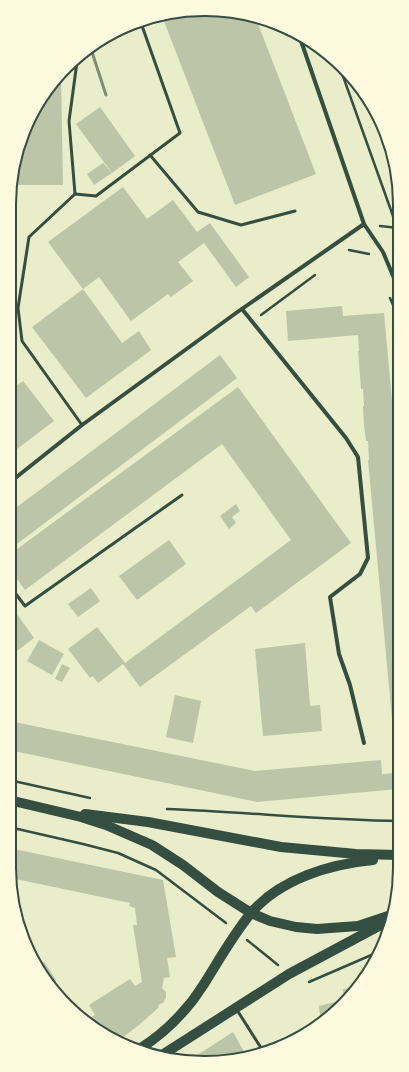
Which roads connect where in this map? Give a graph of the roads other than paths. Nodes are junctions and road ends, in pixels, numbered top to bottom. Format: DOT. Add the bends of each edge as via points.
graph roads {
  1 [pos="142,27"];
  2 [pos="302,43"];
  3 [pos="76,66"];
  4 [pos="150,155"];
  5 [pos="75,194"];
  6 [pos="295,211"];
  7 [pos="364,224"];
  8 [pos="393,276"];
  9 [pos="242,309"];
  10 [pos="82,425"];
  11 [pos="16,477"];
  12 [pos="182,495"];
  13 [pos="16,594"];
  14 [pos="364,743"];
  15 [pos="16,802"];
  16 [pos="55,810"];
  17 [pos="393,856"];
  18 [pos="393,857"];
  19 [pos="251,913"];
  20 [pos="387,916"];
  21 [pos="385,922"];
  22 [pos="236,1008"];
  23 [pos="144,1046"];
  24 [pos="261,1047"];
  25 [pos="168,1052"];
  1 -- 4 [label="lane" via="180,133"];
  2 -- 7 [label="street"];
  3 -- 5 [label="lane" via="69,121"];
  4 -- 5 [label="lane" via="96,196"];
  4 -- 6 [label="lane" via="198,212 241,225"];
  5 -- 10 [label="lane" via="29,238 18,308 22,341"];
  7 -- 8 [label="street" via="383,252"];
  7 -- 9 [label="street"];
  9 -- 10 [label="street"];
  9 -- 14 [label="street" via="346,438 358,457 368,558 360,574 330,597 338,654 350,685"];
  10 -- 11 [label="street"];
  12 -- 13 [label="lane" via="25,606"];
  15 -- 16 [label="main road"];
  16 -- 17 [label="main road" via="148,822 281,847"];
  16 -- 19 [label="main road" via="106,825 152,845"];
  18 -- 19 [label="main road" via="314,872 276,892"];
  19 -- 20 [label="main road" via="276,923 317,929 358,926"];
  19 -- 23 [label="main road" via="189,1006 155,1039"];
  21 -- 22 [label="main road" via="289,974"];
  22 -- 24 [label="lane"];
  22 -- 25 [label="main road"];
}
